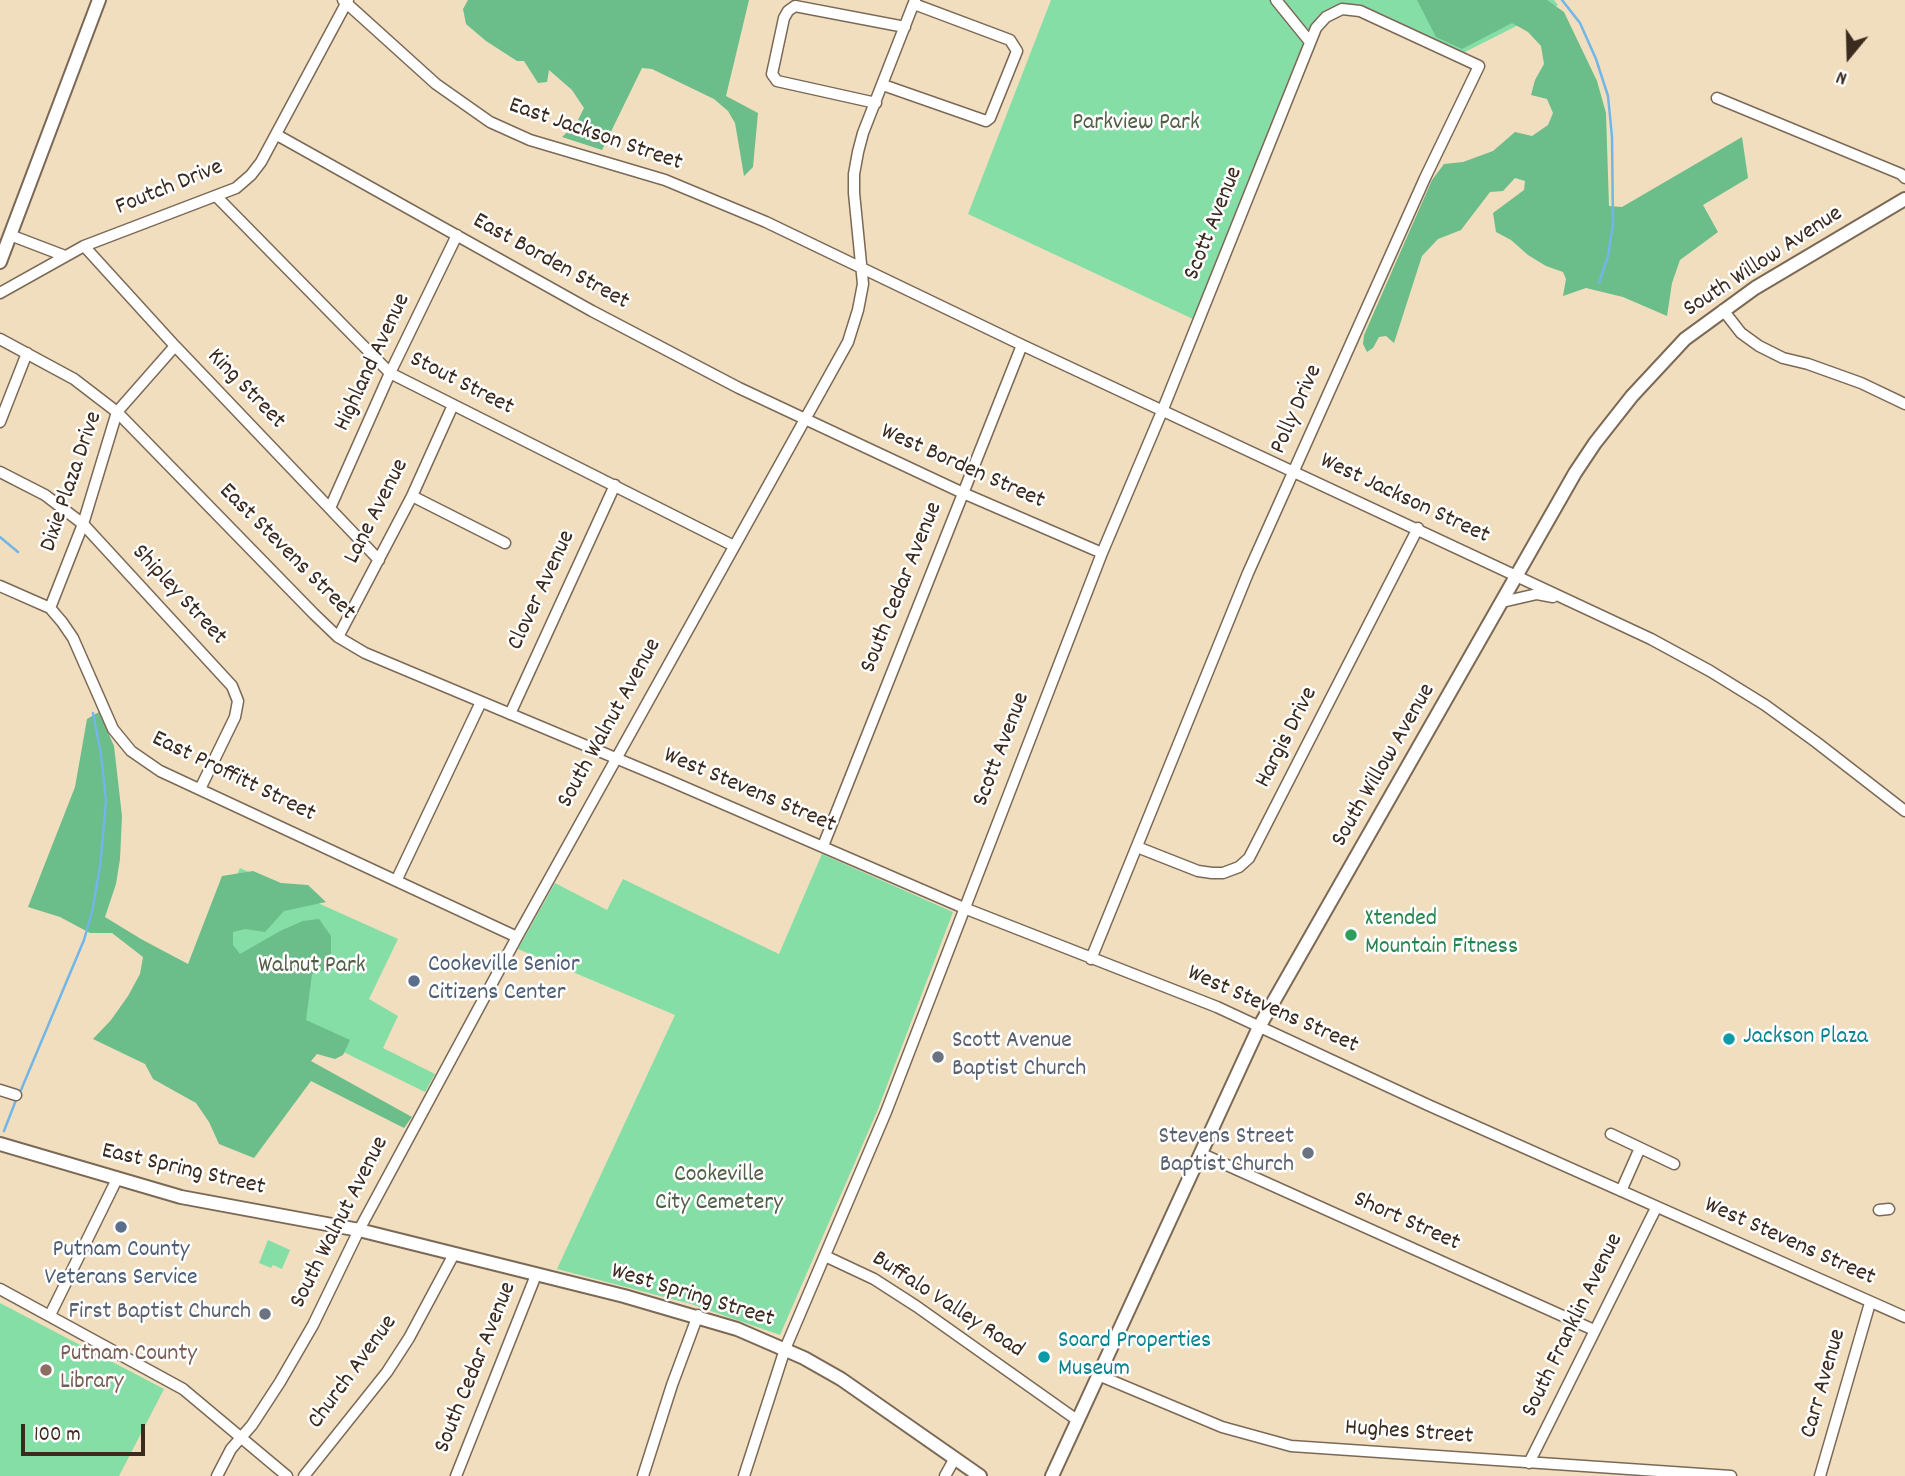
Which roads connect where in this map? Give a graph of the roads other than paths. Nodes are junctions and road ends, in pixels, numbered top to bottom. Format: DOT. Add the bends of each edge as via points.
graph roads {
  1 [pos="99,0"];
  2 [pos="1276,0"];
  3 [pos="346,1"];
  4 [pos="915,2"];
  5 [pos="905,27"];
  6 [pos="1310,42"];
  7 [pos="883,85"];
  8 [pos="1717,98"];
  9 [pos="876,103"];
  10 [pos="277,135"];
  11 [pos="1905,178"];
  12 [pos="216,196"];
  13 [pos="1905,199"];
  14 [pos="457,235"];
  15 [pos="10,236"];
  16 [pos="84,246"];
  17 [pos="65,256"];
  18 [pos="0,262"];
  19 [pos="862,266"];
  20 [pos="0,293"];
  21 [pos="1723,310"];
  22 [pos="0,339"];
  23 [pos="1022,345"];
  24 [pos="174,346"];
  25 [pos="27,353"];
  26 [pos="390,373"];
  27 [pos="1905,404"];
  28 [pos="453,405"];
  29 [pos="1163,409"];
  30 [pos="117,412"];
  31 [pos="805,420"];
  32 [pos="0,422"];
  33 [pos="0,472"];
  34 [pos="1294,472"];
  35 [pos="615,485"];
  36 [pos="963,493"];
  37 [pos="412,496"];
  38 [pos="330,508"];
  39 [pos="83,524"];
  40 [pos="1418,528"];
  41 [pos="505,543"];
  42 [pos="734,547"];
  43 [pos="1102,553"];
  44 [pos="379,560"];
  45 [pos="1517,576"];
  46 [pos="0,586"];
  47 [pos="1566,599"];
  48 [pos="1502,602"];
  49 [pos="50,608"];
  50 [pos="338,637"];
  51 [pos="481,702"];
  52 [pos="510,714"];
  53 [pos="616,758"];
  54 [pos="200,789"];
  55 [pos="1905,811"];
  56 [pos="823,846"];
  57 [pos="1137,847"];
  58 [pos="397,880"];
  59 [pos="964,908"];
  60 [pos="517,937"];
  61 [pos="1091,959"];
  62 [pos="1259,1027"];
  63 [pos="0,1090"];
  64 [pos="16,1095"];
  65 [pos="1611,1134"];
  66 [pos="0,1144"];
  67 [pos="1640,1148"];
  68 [pos="1200,1153"];
  69 [pos="1674,1164"];
  70 [pos="117,1180"];
  71 [pos="1620,1191"];
  72 [pos="1656,1208"];
  73 [pos="359,1230"];
  74 [pos="454,1254"];
  75 [pos="825,1256"];
  76 [pos="536,1275"];
  77 [pos="0,1289"];
  78 [pos="1870,1303"];
  79 [pos="50,1315"];
  80 [pos="698,1315"];
  81 [pos="1905,1317"];
  82 [pos="1594,1331"];
  83 [pos="785,1349"];
  84 [pos="1097,1375"];
  85 [pos="1077,1420"];
  86 [pos="242,1438"];
  87 [pos="955,1458"];
  88 [pos="1529,1463"];
  89 [pos="1562,1471"];
  90 [pos="1695,1475"];
  91 [pos="217,1476"];
  92 [pos="287,1476"];
  93 [pos="304,1476"];
  94 [pos="456,1476"];
  95 [pos="643,1476"];
  96 [pos="744,1476"];
  97 [pos="945,1476"];
  98 [pos="980,1476"];
  99 [pos="1052,1476"];
  100 [pos="1731,1476"];
  101 [pos="1821,1476"];
  1 -- 15 [label="main road"];
  2 -- 6 [label="street"];
  3 -- 10 [label="street, Foutch Drive"];
  3 -- 19 [label="street, East Jackson Street" via="436,84 490,122 530,139 665,180"];
  4 -- 5 [label="street, South Walnut Avenue"];
  4 -- 7 [label="street" via="1010,40 1017,51 986,121"];
  5 -- 7 [label="street, South Walnut Avenue"];
  5 -- 9 [label="street" via="795,6 784,18 772,74 777,81"];
  6 -- 29 [label="street, Scott Avenue"];
  6 -- 34 [label="street, Polly Drive" via="1325,17 1342,9 1360,11 1479,66"];
  7 -- 9 [label="street, South Walnut Avenue"];
  8 -- 11 [label="street"];
  9 -- 19 [label="street, South Walnut Avenue" via="863,133 854,174"];
  10 -- 12 [label="street, Foutch Drive" via="251,175"];
  10 -- 14 [label="street, East Borden Street"];
  12 -- 16 [label="street, Foutch Drive"];
  12 -- 26 [label="street, Stout Street"];
  13 -- 21 [label="main road, South Willow Avenue"];
  14 -- 26 [label="street, Highland Avenue"];
  14 -- 31 [label="street, East Borden Street" via="602,317"];
  15 -- 17 [label="street"];
  15 -- 18 [label="main road"];
  16 -- 17 [label="street, Foutch Drive"];
  16 -- 24 [label="street, King Street"];
  17 -- 20 [label="street, Foutch Drive"];
  19 -- 23 [label="street, West Jackson Street"];
  19 -- 31 [label="street, South Walnut Avenue" via="854,326"];
  21 -- 27 [label="street" via="1741,333 1759,346 1848,377"];
  21 -- 45 [label="main road, South Willow Avenue" via="1685,339 1595,443"];
  22 -- 25 [label="street, East Stevens Street"];
  23 -- 29 [label="street, West Jackson Street"];
  23 -- 36 [label="street, South Cedar Avenue"];
  24 -- 30 [label="street, Dixie Plaza Drive"];
  24 -- 38 [label="street, King Street"];
  25 -- 30 [label="street, East Stevens Street" via="74,379"];
  25 -- 32 [label="street"];
  26 -- 28 [label="street, Stout Street"];
  26 -- 38 [label="street, Highland Avenue"];
  28 -- 35 [label="street, Stout Street"];
  28 -- 37 [label="street, Lane Avenue"];
  29 -- 34 [label="street, West Jackson Street"];
  29 -- 43 [label="street, Scott Avenue"];
  30 -- 39 [label="street, Dixie Plaza Drive"];
  30 -- 50 [label="street, East Stevens Street"];
  31 -- 36 [label="street, West Borden Street"];
  31 -- 42 [label="street, South Walnut Avenue"];
  33 -- 39 [label="street, Shipley Street" via="45,495"];
  34 -- 40 [label="street, West Jackson Street"];
  34 -- 57 [label="street, Polly Drive"];
  35 -- 42 [label="street, Stout Street"];
  35 -- 52 [label="street, Clover Avenue"];
  36 -- 43 [label="street, West Borden Street"];
  36 -- 56 [label="street, South Cedar Avenue"];
  37 -- 41 [label="street"];
  37 -- 44 [label="street, Lane Avenue"];
  38 -- 44 [label="street, King Street"];
  39 -- 49 [label="street, Dixie Plaza Drive"];
  39 -- 54 [label="street, Shipley Street" via="232,686 238,701 235,717"];
  40 -- 45 [label="street, West Jackson Street"];
  40 -- 57 [label="street, Hargis Drive" via="1249,858 1239,867 1212,873"];
  42 -- 53 [label="street, South Walnut Avenue"];
  43 -- 59 [label="street, Scott Avenue"];
  44 -- 50 [label="street, Lane Avenue"];
  45 -- 47 [label="street, West Jackson Street"];
  45 -- 48 [label="main road, South Willow Avenue"];
  46 -- 49 [label="street, East Proffitt Street"];
  47 -- 48 [label="street" via="1537,594"];
  47 -- 55 [label="street, West Jackson Street" via="1721,678 1816,741"];
  48 -- 62 [label="main road, South Willow Avenue"];
  49 -- 54 [label="street, East Proffitt Street" via="73,638 113,729 131,751 160,771"];
  50 -- 51 [label="street, East Stevens Street"];
  51 -- 52 [label="street, East Stevens Street"];
  51 -- 58 [label="street"];
  52 -- 53 [label="street, East Stevens Street"];
  53 -- 56 [label="street, West Stevens Street"];
  53 -- 60 [label="street, South Walnut Avenue"];
  54 -- 58 [label="street, East Proffitt Street"];
  56 -- 59 [label="street, West Stevens Street"];
  57 -- 61 [label="street, Polly Drive"];
  58 -- 60 [label="street, East Proffitt Street"];
  59 -- 61 [label="street, West Stevens Street"];
  59 -- 75 [label="street, Scott Avenue"];
  60 -- 73 [label="street, South Walnut Avenue"];
  61 -- 62 [label="street, West Stevens Street"];
  62 -- 68 [label="main road, South Willow Avenue"];
  62 -- 71 [label="street, West Stevens Street"];
  63 -- 64 [label="street"];
  65 -- 67 [label="street"];
  66 -- 70 [label="main road, East Spring Street"];
  67 -- 69 [label="street"];
  67 -- 71 [label="street"];
  68 -- 82 [label="street, Short Street"];
  68 -- 84 [label="main road, South Willow Avenue"];
  70 -- 73 [label="main road, East Spring Street" via="209,1203"];
  70 -- 79 [label="street"];
  71 -- 72 [label="street, West Stevens Street"];
  72 -- 78 [label="street, West Stevens Street"];
  72 -- 82 [label="street, South Franklin Avenue"];
  73 -- 74 [label="main road, West Spring Street"];
  73 -- 86 [label="street, South Walnut Avenue" via="313,1325"];
  74 -- 76 [label="main road, West Spring Street"];
  74 -- 93 [label="street, Church Avenue" via="387,1372"];
  75 -- 83 [label="street, Scott Avenue"];
  75 -- 85 [label="street, Buffalo Valley Road" via="874,1279 921,1309"];
  76 -- 80 [label="main road, West Spring Street"];
  76 -- 94 [label="street, South Cedar Avenue"];
  77 -- 79 [label="street"];
  78 -- 81 [label="street, West Stevens Street"];
  78 -- 101 [label="street, Carr Avenue"];
  79 -- 86 [label="street" via="183,1388"];
  80 -- 83 [label="main road, West Spring Street"];
  80 -- 95 [label="street"];
  82 -- 88 [label="street, South Franklin Avenue"];
  83 -- 87 [label="main road, West Spring Street" via="856,1388"];
  83 -- 96 [label="street, Scott Avenue"];
  84 -- 85 [label="main road, South Willow Avenue"];
  84 -- 88 [label="street, Hughes Street" via="1222,1427 1291,1446"];
  85 -- 99 [label="main road, South Willow Avenue"];
  86 -- 91 [label="street, South Walnut Avenue"];
  86 -- 92 [label="street"];
  87 -- 97 [label="street"];
  87 -- 98 [label="main road, West Spring Street"];
  88 -- 89 [label="street, Hughes Street"];
  89 -- 90 [label="street, Hughes Street"];
  90 -- 100 [label="street, Hughes Street"];
}
